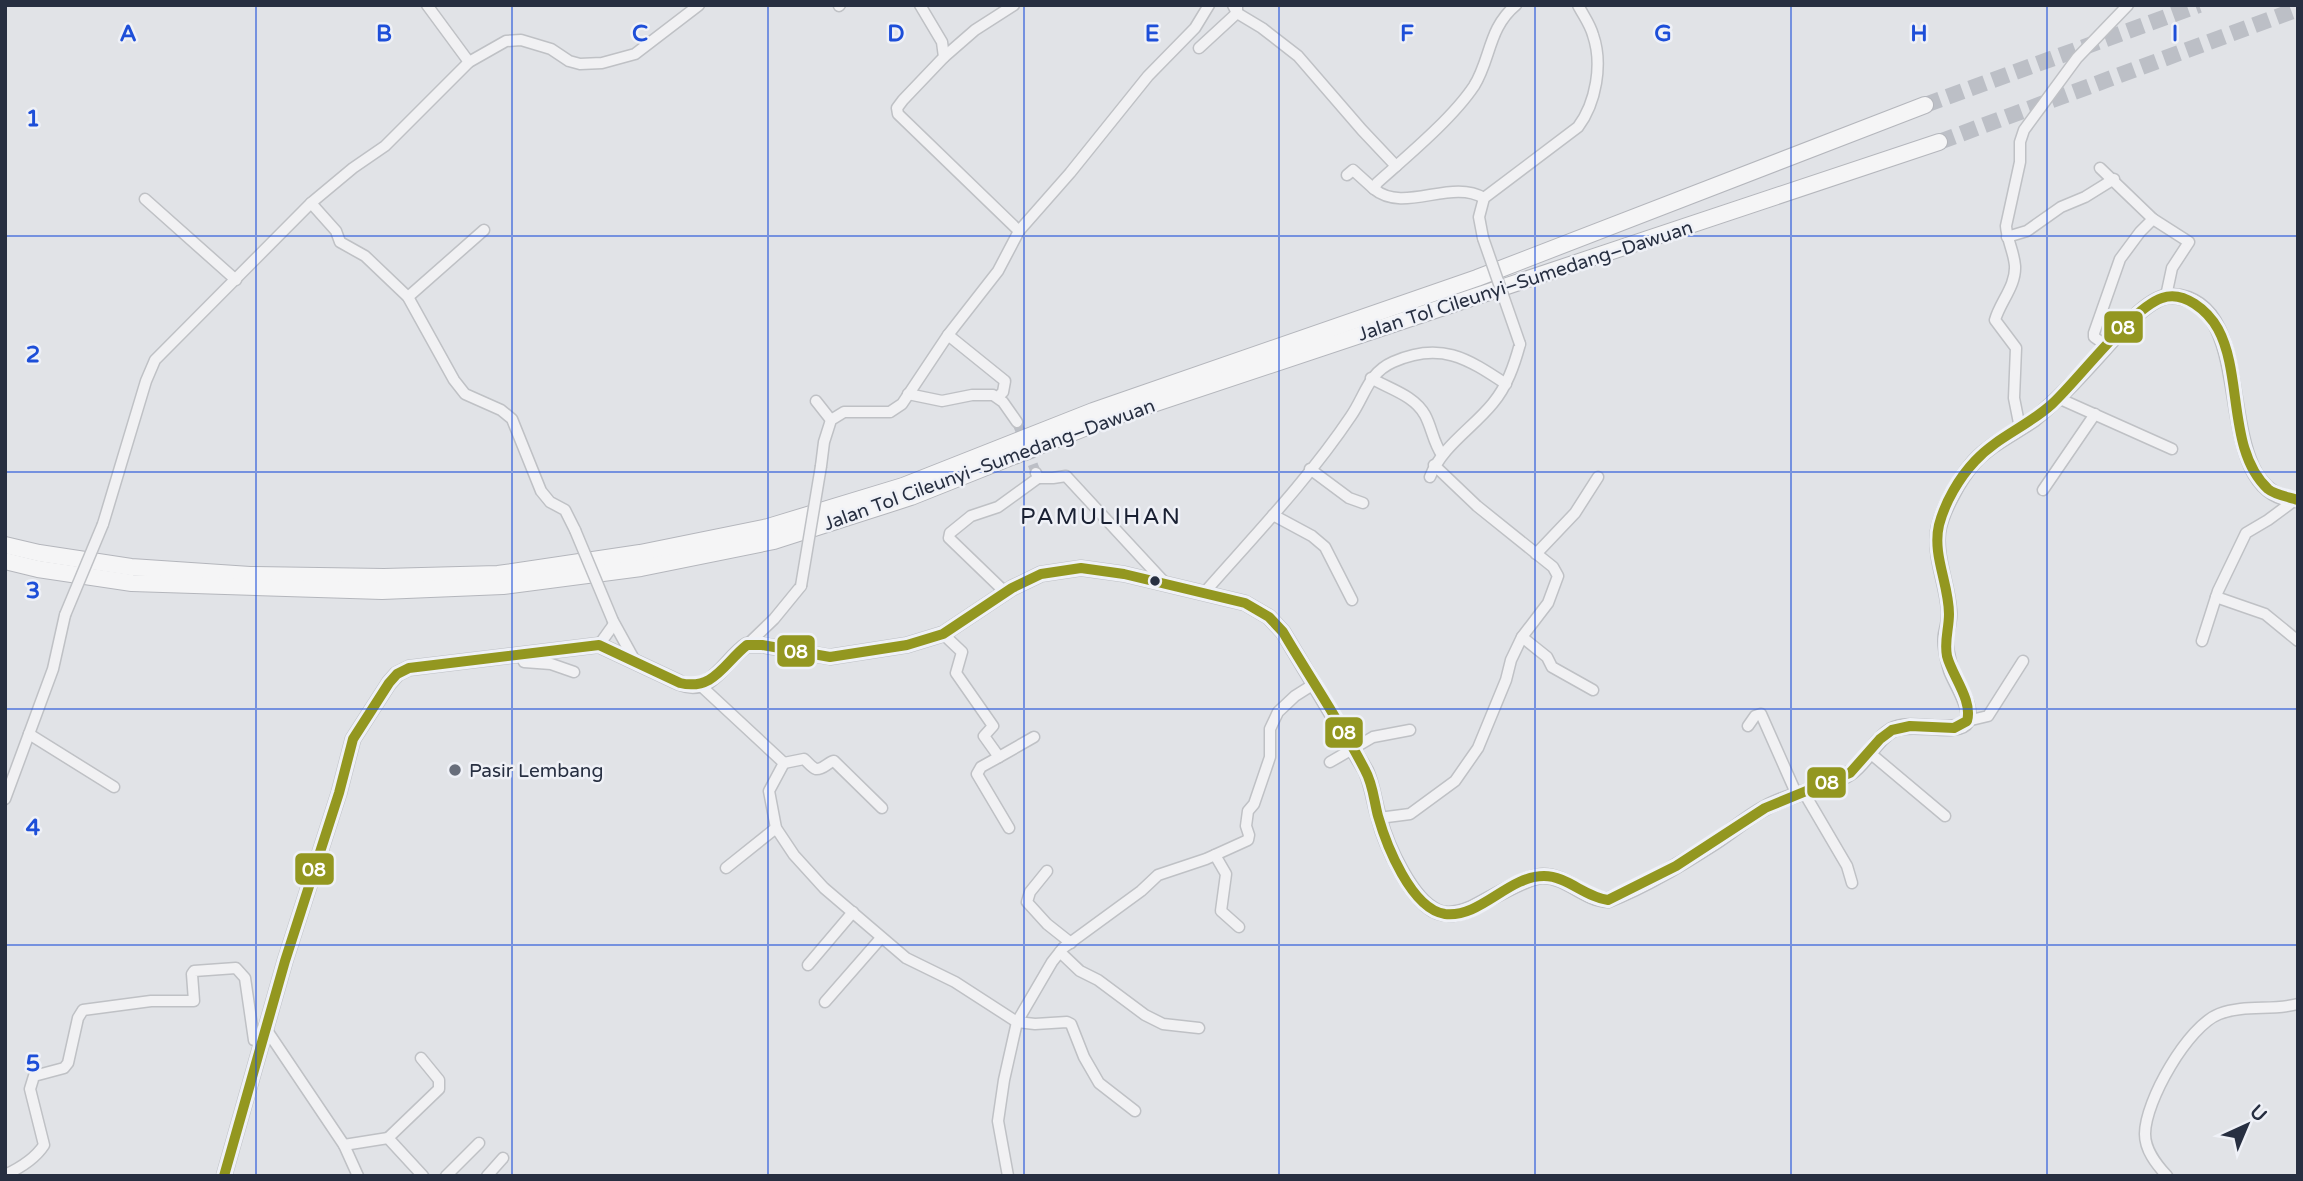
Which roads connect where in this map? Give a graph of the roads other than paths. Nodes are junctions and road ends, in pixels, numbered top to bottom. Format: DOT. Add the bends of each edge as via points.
graph roads {
  1 [pos="427,5"];
  2 [pos="699,5"];
  3 [pos="920,5"];
  4 [pos="1014,5"];
  5 [pos="1209,5"];
  6 [pos="1516,5"];
  7 [pos="1578,5"];
  8 [pos="2128,5"];
  9 [pos="1235,8"];
  10 [pos="1199,48"];
  11 [pos="944,57"];
  12 [pos="469,62"];
  13 [pos="1925,105"];
  14 [pos="1939,142"];
  15 [pos="1396,166"];
  16 [pos="2100,168"];
  17 [pos="1347,176"];
  18 [pos="2114,179"];
  19 [pos="1374,189"];
  20 [pos="1484,198"];
  21 [pos="145,199"];
  22 [pos="311,203"];
  23 [pos="2152,219"];
  24 [pos="484,230"];
  25 [pos="1019,231"];
  26 [pos="2007,237"];
  27 [pos="236,280"];
  28 [pos="2166,296"];
  29 [pos="408,297"];
  30 [pos="948,335"];
  31 [pos="2107,346"];
  32 [pos="1371,378"];
  33 [pos="1506,384"];
  34 [pos="908,394"];
  35 [pos="998,397"];
  36 [pos="2058,398"];
  37 [pos="816,401"];
  38 [pos="2095,414"];
  39 [pos="831,420"];
  40 [pos="1017,422"];
  41 [pos="2020,428"];
  42 [pos="2172,449"];
  43 [pos="1442,455"];
  44 [pos="1434,465"];
  45 [pos="1310,469"];
  46 [pos="1430,477"];
  47 [pos="1598,477"];
  48 [pos="2043,490"];
  49 [pos="2296,500"];
  50 [pos="1363,503"];
  51 [pos="1273,515"];
  52 [pos="5,545"];
  53 [pos="1536,554"];
  54 [pos="5,561"];
  55 [pos="1166,584"];
  56 [pos="1006,593"];
  57 [pos="1204,593"];
  58 [pos="2216,597"];
  59 [pos="1352,600"];
  60 [pos="614,622"];
  61 [pos="943,634"];
  62 [pos="1522,637"];
  63 [pos="2202,641"];
  64 [pos="2298,641"];
  65 [pos="599,645"];
  66 [pos="747,645"];
  67 [pos="521,655"];
  68 [pos="635,661"];
  69 [pos="2023,661"];
  70 [pos="574,672"];
  71 [pos="1314,684"];
  72 [pos="700,685"];
  73 [pos="1592,690"];
  74 [pos="1967,721"];
  75 [pos="1748,726"];
  76 [pos="1410,730"];
  77 [pos="29,734"];
  78 [pos="1034,737"];
  79 [pos="1353,749"];
  80 [pos="1870,753"];
  81 [pos="999,757"];
  82 [pos="1330,762"];
  83 [pos="784,763"];
  84 [pos="114,787"];
  85 [pos="1800,792"];
  86 [pos="5,799"];
  87 [pos="882,808"];
  88 [pos="1945,816"];
  89 [pos="1379,818"];
  90 [pos="776,828"];
  91 [pos="1009,828"];
  92 [pos="1215,856"];
  93 [pos="726,868"];
  94 [pos="1047,872"];
  95 [pos="1852,883"];
  96 [pos="853,912"];
  97 [pos="1239,927"];
  98 [pos="881,938"];
  99 [pos="1071,943"];
  100 [pos="1060,952"];
  101 [pos="808,965"];
  102 [pos="825,1002"];
  103 [pos="2298,1004"];
  104 [pos="1017,1022"];
  105 [pos="1199,1028"];
  106 [pos="264,1036"];
  107 [pos="421,1058"];
  108 [pos="1135,1111"];
  109 [pos="388,1138"];
  110 [pos="479,1143"];
  111 [pos="344,1145"];
  112 [pos="503,1157"];
  113 [pos="5,1175"];
  114 [pos="224,1176"];
  115 [pos="358,1176"];
  116 [pos="423,1176"];
  117 [pos="446,1176"];
  118 [pos="487,1176"];
  119 [pos="1008,1176"];
  120 [pos="2167,1176"];
  1 -- 12 [label="street"];
  2 -- 12 [label="street" via="635,54 603,63 569,61 551,49 521,40 506,41"];
  3 -- 11 [label="street" via="942,42"];
  4 -- 11 [label="street"];
  5 -- 25 [label="street" via="1195,28 1148,76"];
  6 -- 15 [label="street" via="1495,29 1472,89"];
  7 -- 20 [label="street" via="1596,45 1594,92 1587,115 1578,127"];
  8 -- 26 [label="street" via="2077,58 2024,130"];
  9 -- 10 [label="street"];
  9 -- 15 [label="street" via="1298,56"];
  11 -- 25 [label="street" via="903,100 898,114"];
  12 -- 22 [label="street" via="385,146"];
  13 -- 52 [label="highway, Jalan Tol Cileunyi–Sumedang–Dawuan" via="1477,278 1093,411 903,486 768,527 640,553 498,573 384,578 131,567"];
  14 -- 54 [label="highway, Jalan Tol Cileunyi–Sumedang–Dawuan" via="1102,421 911,497 774,541 641,568 516,585 382,591 132,583"];
  15 -- 19 [label="street"];
  16 -- 18 [label="street"];
  17 -- 19 [label="street" via="1353,170"];
  18 -- 23 [label="street"];
  18 -- 26 [label="street" via="2027,231"];
  19 -- 20 [label="street" via="1398,197 1460,191"];
  20 -- 33 [label="street, bridge" via="1479,217 1483,238 1520,344"];
  21 -- 27 [label="street"];
  22 -- 27 [label="street"];
  22 -- 29 [label="street" via="340,242 365,256"];
  23 -- 28 [label="street" via="2189,243 2172,268"];
  23 -- 31 [label="street" via="2120,259 2094,332"];
  24 -- 29 [label="street"];
  25 -- 30 [label="street" via="998,271"];
  26 -- 41 [label="street" via="2015,268 1995,320 2016,348 2014,398"];
  27 -- 77 [label="street, bridge" via="155,360 103,524 65,615 53,669"];
  28 -- 31 [label="main road" via="2153,302"];
  28 -- 49 [label="main road" via="2194,302 2213,321 2228,357 2242,439 2254,472 2266,488"];
  29 -- 60 [label="street, bridge" via="459,387 512,419 541,491 565,510"];
  30 -- 34 [label="street"];
  30 -- 35 [label="street" via="1005,381"];
  31 -- 36 [label="main road"];
  32 -- 33 [label="street" via="1391,363 1423,353 1447,353"];
  32 -- 43 [label="street" via="1415,401"];
  32 -- 45 [label="street" via="1352,415"];
  33 -- 43 [label="street"];
  34 -- 35 [label="street" via="942,401 972,395"];
  34 -- 39 [label="street" via="890,412 844,412"];
  35 -- 40 [label="street"];
  36 -- 38 [label="street"];
  36 -- 41 [label="main road"];
  37 -- 39 [label="street"];
  38 -- 42 [label="street"];
  38 -- 48 [label="street"];
  39 -- 66 [label="street, bridge" via="801,586"];
  41 -- 74 [label="main road" via="1974,463 1938,528 1937,554 1949,607 1948,657 1969,710"];
  43 -- 44 [label="street"];
  44 -- 46 [label="street"];
  44 -- 53 [label="street"];
  45 -- 50 [label="street"];
  45 -- 51 [label="street"];
  47 -- 53 [label="street" via="1575,513"];
  49 -- 58 [label="street" via="2246,533"];
  51 -- 57 [label="street"];
  51 -- 59 [label="street" via="1325,547"];
  53 -- 62 [label="street" via="1553,567 1557,580 1548,603"];
  55 -- 56 [label="main road" via="1080,568 1041,574"];
  55 -- 56 [label="street" via="1066,476 1037,475 999,507 971,516 950,533 954,544"];
  55 -- 57 [label="main road"];
  56 -- 61 [label="main road"];
  57 -- 71 [label="main road" via="1245,603 1269,617"];
  58 -- 63 [label="street"];
  58 -- 64 [label="street" via="2265,614"];
  60 -- 65 [label="street"];
  60 -- 68 [label="street"];
  61 -- 66 [label="main road" via="837,657"];
  61 -- 81 [label="street" via="962,652 956,673 993,725 984,736"];
  62 -- 73 [label="street" via="1547,657 1552,667"];
  62 -- 89 [label="street" via="1478,748 1455,781 1410,814"];
  65 -- 67 [label="main road"];
  65 -- 68 [label="main road"];
  66 -- 72 [label="main road" via="715,677"];
  67 -- 70 [label="street" via="524,662"];
  67 -- 106 [label="main road" via="416,666 389,683 353,739"];
  68 -- 72 [label="main road" via="687,686"];
  69 -- 74 [label="street" via="1988,716"];
  71 -- 79 [label="main road"];
  71 -- 92 [label="street" via="1278,712 1270,729 1270,757 1248,811 1248,840"];
  72 -- 83 [label="street"];
  74 -- 80 [label="main road" via="1953,729 1898,727"];
  75 -- 85 [label="street" via="1761,714"];
  76 -- 79 [label="street" via="1383,734"];
  77 -- 84 [label="street"];
  77 -- 86 [label="street"];
  78 -- 81 [label="street"];
  79 -- 82 [label="street"];
  79 -- 89 [label="main road" via="1370,780"];
  80 -- 85 [label="main road" via="1848,774"];
  80 -- 88 [label="street"];
  81 -- 91 [label="street" via="977,774"];
  83 -- 87 [label="street" via="804,759 821,769 834,761"];
  83 -- 90 [label="street" via="769,791"];
  85 -- 89 [label="main road" via="1760,810 1692,855 1608,900 1543,876 1452,914 1431,908 1411,887"];
  85 -- 95 [label="street" via="1847,866"];
  90 -- 93 [label="street"];
  90 -- 96 [label="street" via="824,888"];
  92 -- 97 [label="street" via="1226,874 1221,911"];
  92 -- 99 [label="street" via="1158,874"];
  94 -- 99 [label="street" via="1027,902"];
  96 -- 98 [label="street"];
  96 -- 101 [label="street"];
  98 -- 102 [label="street"];
  98 -- 104 [label="street" via="906,958 955,982"];
  99 -- 100 [label="street"];
  100 -- 104 [label="street"];
  100 -- 105 [label="street" via="1145,1015 1163,1024"];
  103 -- 120 [label="street" via="2236,1008 2215,1015 2184,1045 2159,1087 2145,1132 2154,1161"];
  104 -- 108 [label="street" via="1071,1024 1099,1083"];
  104 -- 119 [label="street" via="998,1121"];
  106 -- 111 [label="street"];
  106 -- 113 [label="street" via="254,1040 247,987 236,968 193,972 194,1001 83,1010 68,1063 34,1076 31,1082 44,1146"];
  106 -- 114 [label="main road"];
  107 -- 109 [label="street" via="439,1080 439,1089"];
  109 -- 111 [label="street"];
  109 -- 116 [label="street"];
  110 -- 117 [label="street"];
  111 -- 115 [label="street"];
  112 -- 118 [label="street"];
}
